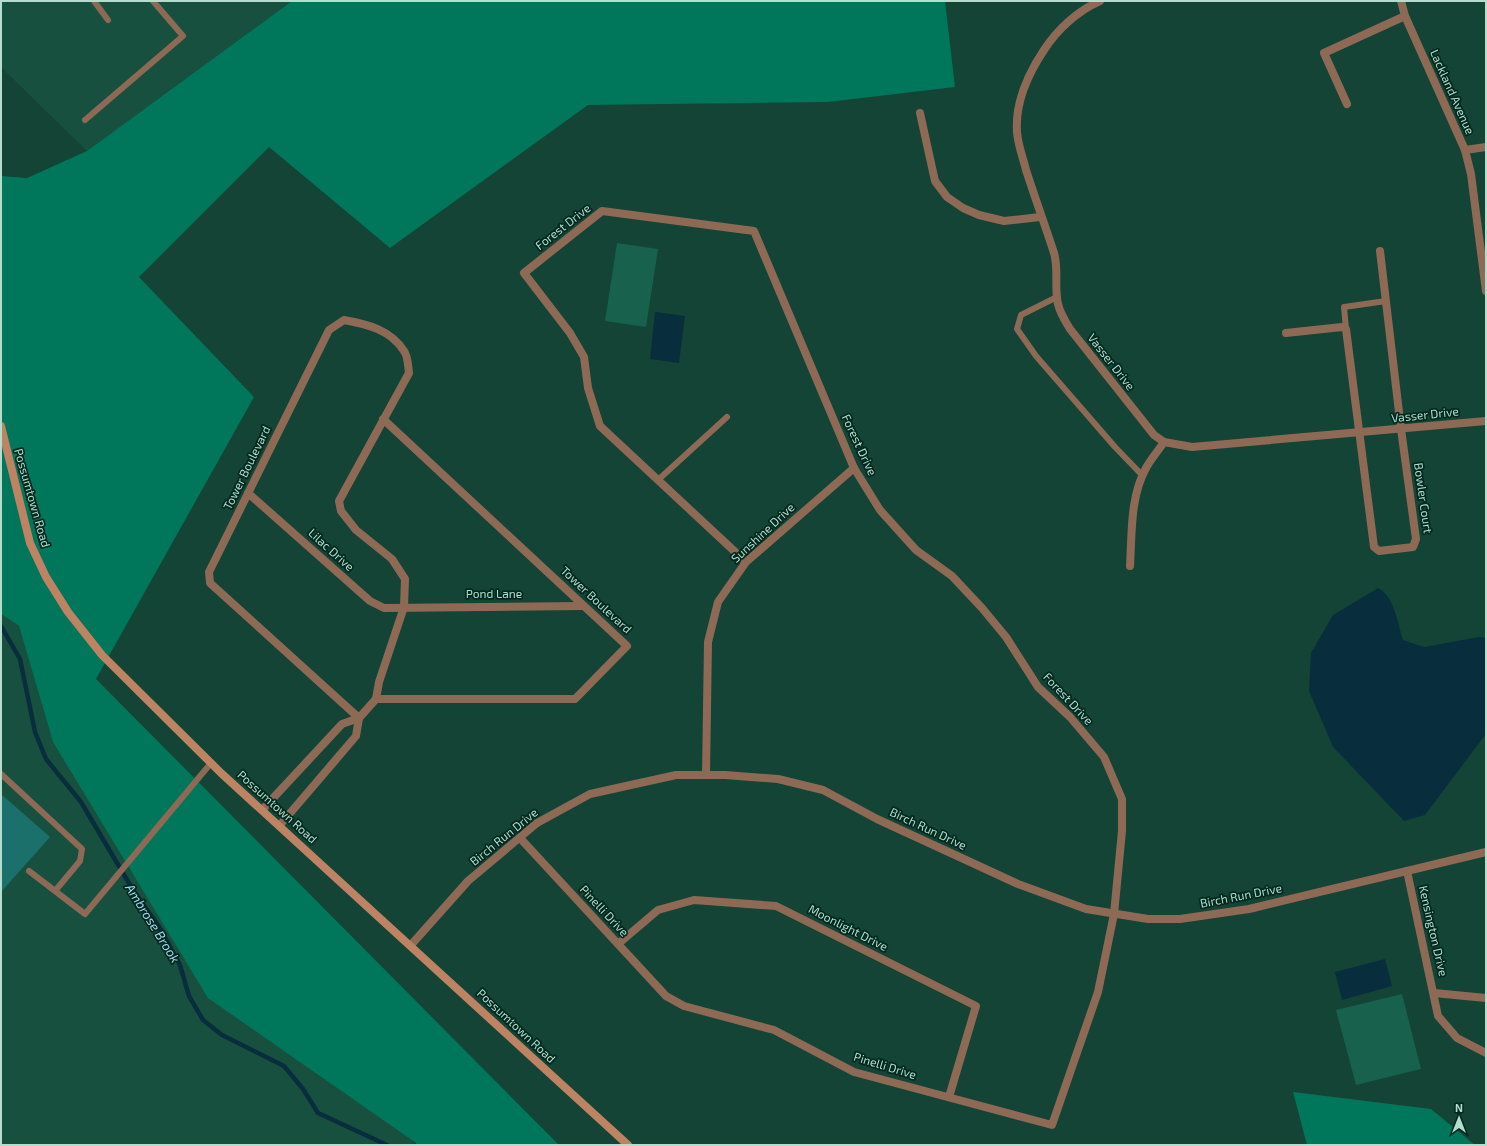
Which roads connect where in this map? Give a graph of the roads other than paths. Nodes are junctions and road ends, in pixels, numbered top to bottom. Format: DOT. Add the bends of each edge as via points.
graph roads {
  1 [pos="94,1"];
  2 [pos="153,1"];
  3 [pos="1100,1"];
  4 [pos="1401,1"];
  5 [pos="1405,16"];
  6 [pos="108,20"];
  7 [pos="1347,104"];
  8 [pos="920,113"];
  9 [pos="85,120"];
  10 [pos="1486,147"];
  11 [pos="1464,150"];
  12 [pos="1040,217"];
  13 [pos="1380,251"];
  14 [pos="1485,271"];
  15 [pos="1486,291"];
  16 [pos="1057,297"];
  17 [pos="1386,301"];
  18 [pos="1346,329"];
  19 [pos="1286,333"];
  20 [pos="727,417"];
  21 [pos="383,419"];
  22 [pos="1486,420"];
  23 [pos="1,426"];
  24 [pos="1401,429"];
  25 [pos="1359,433"];
  26 [pos="1164,442"];
  27 [pos="854,468"];
  28 [pos="1142,476"];
  29 [pos="658,480"];
  30 [pos="248,493"];
  31 [pos="746,562"];
  32 [pos="1130,566"];
  33 [pos="584,606"];
  34 [pos="404,607"];
  35 [pos="376,698"];
  36 [pos="359,718"];
  37 [pos="211,763"];
  38 [pos="1,774"];
  39 [pos="706,775"];
  40 [pos="262,810"];
  41 [pos="280,825"];
  42 [pos="520,838"];
  43 [pos="1486,852"];
  44 [pos="29,871"];
  45 [pos="1407,871"];
  46 [pos="55,891"];
  47 [pos="1114,914"];
  48 [pos="618,944"];
  49 [pos="411,945"];
  50 [pos="1434,993"];
  51 [pos="1486,998"];
  52 [pos="1486,1053"];
  53 [pos="948,1097"];
  54 [pos="628,1145"];
  1 -- 6 [label="lane"];
  2 -- 9 [label="lane" via="183,36"];
  3 -- 12 [label="street, Vasser Drive" via="1073,18 1053,37 1036,61 1020,101 1017,131"];
  4 -- 5 [label="street, Lackland Avenue"];
  5 -- 7 [label="street" via="1324,53"];
  5 -- 11 [label="street, Lackland Avenue"];
  8 -- 12 [label="street" via="936,181 947,197 963,208 985,217 1004,221"];
  10 -- 11 [label="street"];
  11 -- 14 [label="street, Lackland Avenue"];
  12 -- 16 [label="street, Vasser Drive" via="1057,266"];
  13 -- 17 [label="street, Bowler Court"];
  14 -- 15 [label="street, Lackland Avenue"];
  16 -- 26 [label="street, Vasser Drive" via="1063,318 1070,329 1154,435"];
  16 -- 28 [label="lane" via="1021,315 1017,329 1036,356"];
  17 -- 18 [label="lane" via="1344,307"];
  17 -- 24 [label="street, Bowler Court"];
  18 -- 19 [label="street" via="1342,327"];
  18 -- 25 [label="street, Bowler Court"];
  20 -- 29 [label="lane"];
  21 -- 30 [label="street, Tower Boulevard" via="409,373 405,352 381,330 344,320 329,330"];
  21 -- 33 [label="street, Tower Boulevard"];
  21 -- 34 [label="street, Tower Boulevard" via="339,501 341,511 356,530 392,559 405,579"];
  22 -- 24 [label="street, Vasser Drive"];
  23 -- 37 [label="main road, Possumtown Road" via="30,543 46,577 68,612 102,655"];
  24 -- 25 [label="street, Vasser Drive"];
  24 -- 25 [label="street, Bowler Court" via="1416,542 1410,548 1379,551 1373,545"];
  25 -- 26 [label="street, Vasser Drive" via="1192,447"];
  26 -- 28 [label="street"];
  27 -- 29 [label="street, Forest Drive" via="754,231 602,211 524,273 570,333 584,357 588,388 600,426"];
  27 -- 31 [label="street, Sunshine Drive"];
  27 -- 47 [label="street, Forest Drive" via="880,510 916,550 952,576 982,608 1006,637 1038,687 1070,717 1104,757 1122,799 1122,831"];
  28 -- 32 [label="street" via="1134,505"];
  29 -- 31 [label="street"];
  30 -- 34 [label="street, Lilac Drive" via="370,601 384,608"];
  30 -- 36 [label="street, Tower Boulevard" via="209,572 210,583"];
  31 -- 39 [label="street, Sunshine Drive" via="718,602 708,642"];
  33 -- 34 [label="street, Pond Lane"];
  33 -- 35 [label="street, Tower Boulevard" via="627,646 574,698"];
  34 -- 35 [label="street, Tower Boulevard"];
  35 -- 36 [label="street, Tower Boulevard"];
  36 -- 40 [label="street, Tower Boulevard" via="342,724"];
  36 -- 41 [label="street, Tower Boulevard" via="356,736"];
  37 -- 40 [label="main road, Possumtown Road"];
  37 -- 46 [label="lane" via="85,914"];
  38 -- 46 [label="lane" via="82,848 80,861"];
  39 -- 42 [label="street, Birch Run Drive" via="676,775 590,794 537,823"];
  39 -- 47 [label="street, Birch Run Drive" via="778,779 823,790 877,819 1018,884 1086,909"];
  40 -- 41 [label="main road, Possumtown Road"];
  41 -- 49 [label="main road, Possumtown Road"];
  42 -- 48 [label="street, Pinelli Drive"];
  42 -- 49 [label="street, Birch Run Drive" via="468,881"];
  43 -- 45 [label="street, Birch Run Drive"];
  44 -- 46 [label="lane"];
  45 -- 47 [label="street, Birch Run Drive" via="1249,909 1180,919 1148,919"];
  45 -- 50 [label="street, Kensington Drive"];
  47 -- 53 [label="street, Pinelli Drive" via="1098,992 1052,1125"];
  48 -- 53 [label="street, Pinelli Drive" via="666,996 684,1006 774,1030 854,1072"];
  48 -- 53 [label="street, Moonlight Drive" via="658,910 694,900 776,906 976,1006"];
  49 -- 54 [label="main road, Possumtown Road"];
  50 -- 51 [label="street, Kensington Drive"];
  50 -- 52 [label="street" via="1438,1016 1458,1038"];
}
